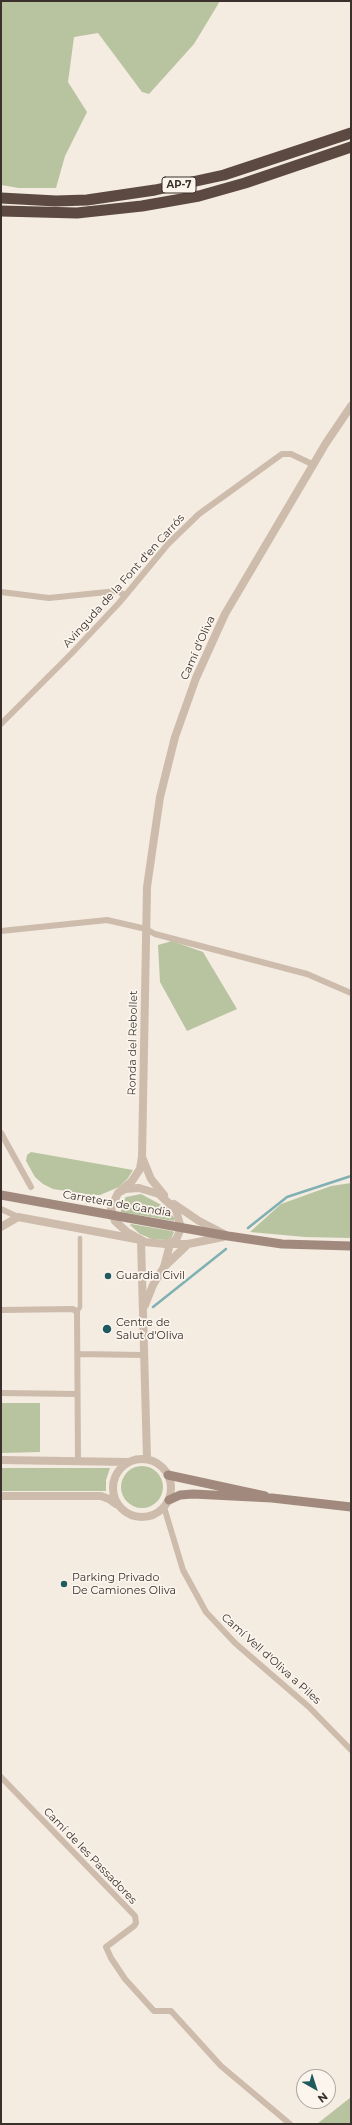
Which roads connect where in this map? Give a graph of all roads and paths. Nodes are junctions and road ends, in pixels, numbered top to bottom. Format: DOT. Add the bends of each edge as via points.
graph roads {
  1 [pos="351,133"];
  2 [pos="351,147"];
  3 [pos="1,198"];
  4 [pos="1,211"];
  5 [pos="351,406"];
  6 [pos="314,465"];
  7 [pos="1,592"];
  8 [pos="125,595"];
  9 [pos="1,724"];
  10 [pos="146,929"];
  11 [pos="1,931"];
  12 [pos="351,993"];
  13 [pos="1,1133"];
  14 [pos="142,1157"];
  15 [pos="31,1187"];
  16 [pos="118,1192"];
  17 [pos="1,1195"];
  18 [pos="167,1200"];
  19 [pos="1,1209"];
  20 [pos="112,1216"];
  21 [pos="18,1217"];
  22 [pos="1,1227"];
  23 [pos="181,1228"];
  24 [pos="228,1236"];
  25 [pos="80,1238"];
  26 [pos="141,1240"];
  27 [pos="170,1244"];
  28 [pos="188,1244"];
  29 [pos="351,1246"];
  30 [pos="164,1268"];
  31 [pos="1,1310"];
  32 [pos="77,1312"];
  33 [pos="143,1316"];
  34 [pos="78,1354"];
  35 [pos="143,1355"];
  36 [pos="1,1393"];
  37 [pos="78,1394"];
  38 [pos="147,1459"];
  39 [pos="1,1460"];
  40 [pos="78,1461"];
  41 [pos="128,1462"];
  42 [pos="168,1476"];
  43 [pos="1,1496"];
  44 [pos="272,1498"];
  45 [pos="166,1503"];
  46 [pos="118,1506"];
  47 [pos="351,1507"];
  48 [pos="351,1750"];
  49 [pos="1,1777"];
  50 [pos="290,2124"];
  1 -- 3 [label="highway, AP-7" via="224,175 155,190 86,200"];
  2 -- 4 [label="highway, AP-7" via="199,196 142,206 77,213"];
  5 -- 6 [label="street, Camí d’Oliva"];
  6 -- 8 [label="street, Avinguda de la Font d'en Carrós" via="291,454 277,457 199,514 168,544"];
  6 -- 10 [label="street, Camí d’Oliva" via="225,614 182,713 158,804 147,887"];
  7 -- 8 [label="street" via="49,598 117,591"];
  8 -- 9 [label="street, Avinguda de la Font d'en Carrós" via="72,654"];
  10 -- 11 [label="street" via="117,921 96,919"];
  10 -- 12 [label="street" via="155,934 307,974"];
  10 -- 14 [label="street, Ronda del Rebollet"];
  13 -- 15 [label="street"];
  14 -- 16 [label="street, Ronda del Rebollet" via="140,1169 132,1181"];
  14 -- 18 [label="street, Ronda del Rebollet" via="151,1179"];
  16 -- 18 [label="street" via="132,1188 146,1189"];
  16 -- 20 [label="street" via="112,1204"];
  17 -- 20 [label="main road, Carretera de Gandia"];
  18 -- 23 [label="street, Ronda del Rebollet" via="179,1214"];
  18 -- 24 [label="street"];
  19 -- 21 [label="street"];
  20 -- 23 [label="main road, Carretera de Gandia"];
  20 -- 26 [label="street" via="120,1227"];
  21 -- 22 [label="street"];
  21 -- 26 [label="street"];
  23 -- 24 [label="main road, Carretera de Gandia"];
  23 -- 27 [label="street" via="178,1238"];
  24 -- 28 [label="street"];
  24 -- 29 [label="main road, Carretera de Gandia" via="282,1244"];
  25 -- 32 [label="street" via="80,1307"];
  26 -- 27 [label="street"];
  26 -- 33 [label="street"];
  27 -- 28 [label="street"];
  27 -- 30 [label="street"];
  28 -- 30 [label="street"];
  30 -- 33 [label="street" via="147,1298"];
  31 -- 32 [label="street" via="73,1309"];
  32 -- 34 [label="street"];
  33 -- 35 [label="street"];
  34 -- 35 [label="street"];
  34 -- 37 [label="street"];
  35 -- 38 [label="street"];
  36 -- 37 [label="street"];
  37 -- 40 [label="street"];
  38 -- 41 [label="street"];
  38 -- 42 [label="street" via="159,1465"];
  39 -- 40 [label="street"];
  40 -- 41 [label="street"];
  41 -- 46 [label="street" via="121,1467 113,1482 114,1499"];
  42 -- 44 [label="main road" via="254,1492"];
  42 -- 45 [label="street" via="171,1483"];
  43 -- 46 [label="street" via="101,1496"];
  44 -- 45 [label="main road" via="186,1494"];
  44 -- 47 [label="main road"];
  45 -- 46 [label="street" via="158,1513 141,1518 132,1516"];
  45 -- 48 [label="street, Camí Vell d'Oliva a Piles" via="183,1570 206,1612 235,1642 309,1707"];
  49 -- 50 [label="street, Camí de les Passadores" via="135,1916 134,1926 106,1947 125,1980 154,2010 171,2011 221,2066"];
}
